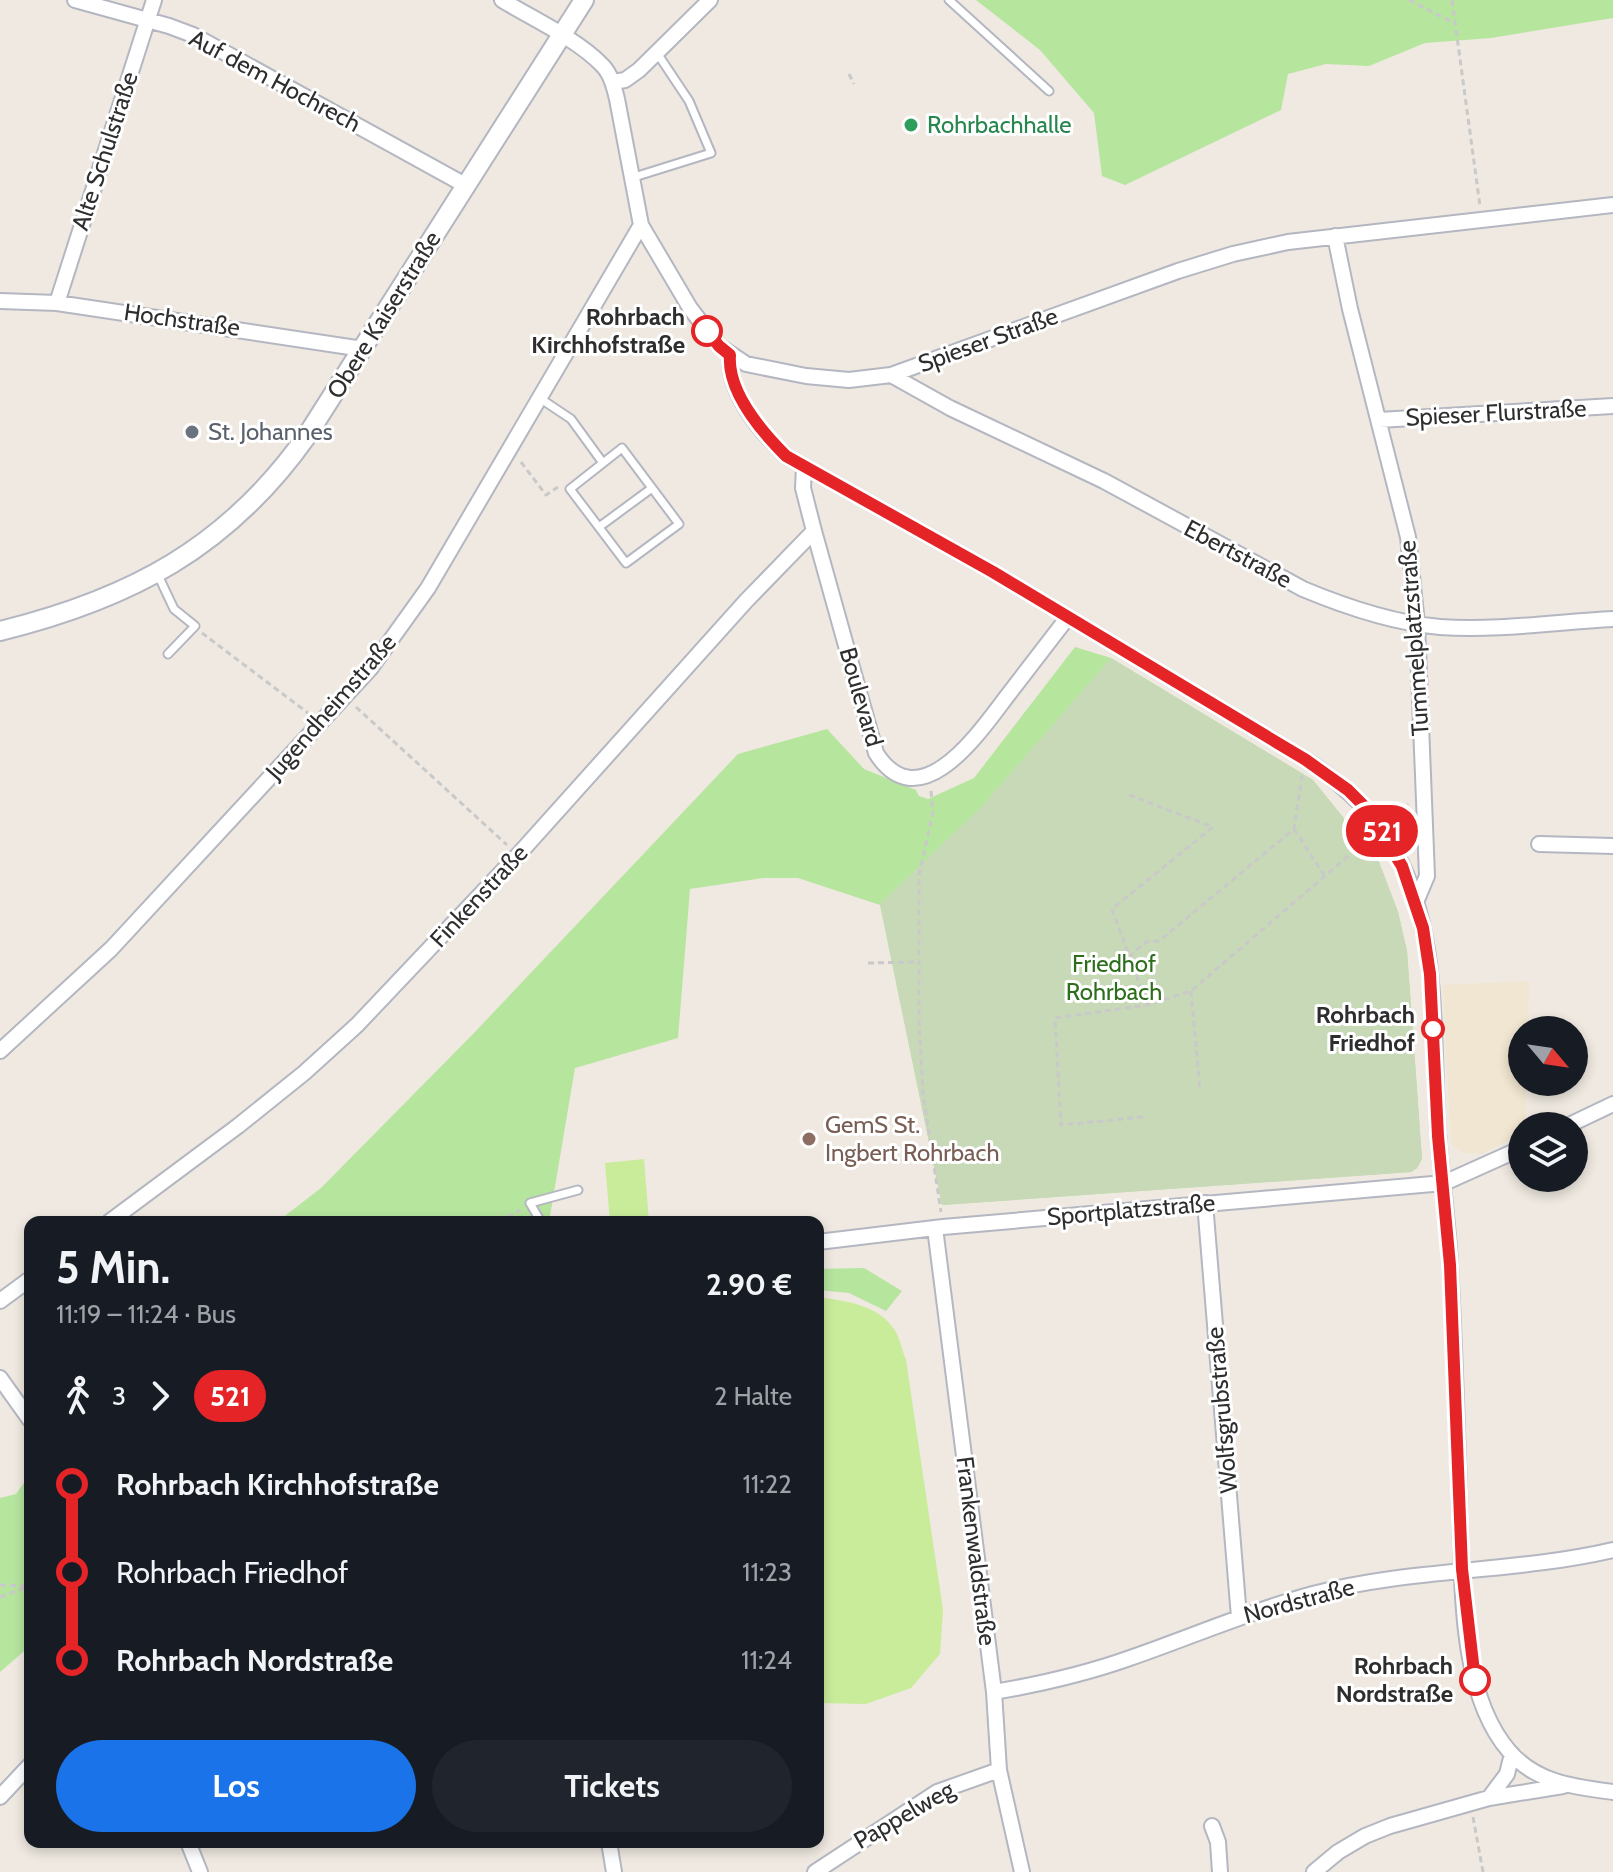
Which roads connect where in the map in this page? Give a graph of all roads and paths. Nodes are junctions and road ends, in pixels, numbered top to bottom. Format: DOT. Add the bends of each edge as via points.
graph roads {
  1 [pos="75,0"];
  2 [pos="154,0"];
  3 [pos="502,0"];
  4 [pos="584,0"];
  5 [pos="710,0"];
  6 [pos="949,0"];
  7 [pos="1409,0"];
  8 [pos="1452,0"];
  9 [pos="147,21"];
  10 [pos="1456,24"];
  11 [pos="562,36"];
  12 [pos="657,53"];
  13 [pos="849,74"];
  14 [pos="613,82"];
  15 [pos="854,84"];
  16 [pos="1049,91"];
  17 [pos="631,178"];
  18 [pos="465,185"];
  19 [pos="1613,205"];
  20 [pos="1482,220"];
  21 [pos="641,225"];
  22 [pos="1335,236"];
  23 [pos="0,301"];
  24 [pos="57,303"];
  25 [pos="363,349"];
  26 [pos="730,355"];
  27 [pos="891,375"];
  28 [pos="541,399"];
  29 [pos="1613,406"];
  30 [pos="1379,420"];
  31 [pos="511,450"];
  32 [pos="603,463"];
  33 [pos="804,467"];
  34 [pos="652,488"];
  35 [pos="570,489"];
  36 [pos="599,527"];
  37 [pos="814,531"];
  38 [pos="157,573"];
  39 [pos="1068,617"];
  40 [pos="1613,619"];
  41 [pos="1417,624"];
  42 [pos="195,626"];
  43 [pos="0,631"];
  44 [pos="168,654"];
  45 [pos="345,696"];
  46 [pos="309,714"];
  47 [pos="1302,773"];
  48 [pos="930,776"];
  49 [pos="1424,791"];
  50 [pos="1129,795"];
  51 [pos="1379,827"];
  52 [pos="1294,829"];
  53 [pos="1539,844"];
  54 [pos="509,846"];
  55 [pos="1613,846"];
  56 [pos="1326,878"];
  57 [pos="1416,902"];
  58 [pos="1129,957"];
  59 [pos="920,962"];
  60 [pos="868,963"];
  61 [pos="1191,991"];
  62 [pos="1147,1005"];
  63 [pos="0,1051"];
  64 [pos="1200,1089"];
  65 [pos="1613,1104"];
  66 [pos="1588,1116"];
  67 [pos="1143,1117"];
  68 [pos="1508,1154"];
  69 [pos="1444,1183"];
  70 [pos="578,1190"];
  71 [pos="530,1203"];
  72 [pos="1205,1203"];
  73 [pos="117,1216"];
  74 [pos="509,1216"];
  75 [pos="538,1216"];
  76 [pos="939,1228"];
  77 [pos="824,1241"];
  78 [pos="24,1283"];
  79 [pos="0,1301"];
  80 [pos="0,1378"];
  81 [pos="24,1412"];
  82 [pos="1613,1550"];
  83 [pos="1462,1569"];
  84 [pos="0,1585"];
  85 [pos="24,1586"];
  86 [pos="24,1588"];
  87 [pos="0,1597"];
  88 [pos="1239,1617"];
  89 [pos="994,1692"];
  90 [pos="1512,1754"];
  91 [pos="999,1770"];
  92 [pos="24,1776"];
  93 [pos="1565,1786"];
  94 [pos="1613,1792"];
  95 [pos="0,1797"];
  96 [pos="1489,1798"];
  97 [pos="1470,1803"];
  98 [pos="1212,1826"];
  99 [pos="190,1848"];
  100 [pos="610,1848"];
  101 [pos="200,1872"];
  102 [pos="614,1872"];
  103 [pos="815,1872"];
  104 [pos="1022,1872"];
  105 [pos="1220,1872"];
  106 [pos="1314,1872"];
  107 [pos="1483,1872"];
  1 -- 9 [label="street, Auf dem Hochrech"];
  2 -- 9 [label="street, Alte Schulstraße"];
  3 -- 11 [label="street"];
  4 -- 11 [label="main road, Obere Kaiserstraße"];
  5 -- 12 [label="street"];
  6 -- 16 [label="lane"];
  7 -- 10 [label="path"];
  8 -- 10 [label="path"];
  9 -- 18 [label="street, Auf dem Hochrech" via="227,51"];
  9 -- 24 [label="street, Alte Schulstraße"];
  10 -- 20 [label="path"];
  11 -- 14 [label="street" via="604,66"];
  11 -- 18 [label="main road, Obere Kaiserstraße"];
  12 -- 14 [label="street" via="625,80"];
  12 -- 17 [label="lane" via="689,101 711,153"];
  13 -- 15 [label="path"];
  14 -- 17 [label="street, Spieser Straße"];
  17 -- 21 [label="street, Spieser Straße"];
  18 -- 25 [label="main road, Obere Kaiserstraße"];
  19 -- 20 [label="street, Spieser Straße"];
  20 -- 22 [label="street, Spieser Straße"];
  21 -- 26 [label="street, Spieser Straße" via="690,308"];
  21 -- 28 [label="street, Jugendheimstraße"];
  22 -- 27 [label="street, Spieser Straße" via="1233,254 1178,271"];
  22 -- 30 [label="street, Tummelplatzstraße"];
  23 -- 24 [label="street, Hochstraße"];
  24 -- 25 [label="street, Hochstraße"];
  25 -- 38 [label="main road, Obere Kaiserstraße" via="280,473 252,504 219,533"];
  26 -- 27 [label="street, Spieser Straße" via="746,364 806,376 849,380"];
  26 -- 33 [label="street" via="742,400 773,443"];
  27 -- 41 [label="street, Ebertstraße" via="1104,481 1303,589"];
  28 -- 31 [label="street, Jugendheimstraße"];
  28 -- 32 [label="lane" via="571,419"];
  29 -- 30 [label="street, Spieser Flurstraße"];
  30 -- 41 [label="street, Tummelplatzstraße" via="1408,537"];
  31 -- 35 [label="path" via="546,495 557,487"];
  31 -- 45 [label="street, Jugendheimstraße" via="413,609"];
  32 -- 34 [label="lane" via="622,448"];
  32 -- 35 [label="lane"];
  33 -- 37 [label="street, Boulevard" via="803,488"];
  33 -- 39 [label="street"];
  34 -- 36 [label="lane"];
  34 -- 36 [label="lane" via="679,524 626,563"];
  35 -- 36 [label="lane"];
  37 -- 48 [label="street, Boulevard" via="876,753 895,773"];
  37 -- 73 [label="street, Finkenstraße" via="357,1025 238,1126"];
  38 -- 42 [label="lane" via="174,609"];
  38 -- 43 [label="main road, Obere Kaiserstraße" via="78,608"];
  39 -- 48 [label="street" via="968,747"];
  39 -- 51 [label="street" via="1329,775"];
  40 -- 41 [label="street, Ebertstraße" via="1467,627"];
  41 -- 49 [label="street, Tummelplatzstraße"];
  42 -- 44 [label="lane"];
  42 -- 46 [label="path"];
  45 -- 54 [label="path"];
  45 -- 63 [label="street, Jugendheimstraße" via="111,949"];
  47 -- 52 [label="path"];
  48 -- 59 [label="path" via="933,812 919,875"];
  49 -- 51 [label="path"];
  49 -- 57 [label="street, Tummelplatzstraße" via="1427,876"];
  50 -- 58 [label="path" via="1213,827 1112,909"];
  51 -- 56 [label="path"];
  51 -- 57 [label="street"];
  52 -- 56 [label="path"];
  52 -- 58 [label="path" via="1159,941 1146,942"];
  53 -- 55 [label="street"];
  56 -- 61 [label="path"];
  57 -- 69 [label="street" via="1430,974"];
  58 -- 62 [label="path"];
  59 -- 60 [label="path"];
  59 -- 76 [label="path" via="923,1093"];
  61 -- 62 [label="path"];
  61 -- 64 [label="path"];
  62 -- 67 [label="path" via="1055,1018 1061,1125"];
  65 -- 66 [label="street"];
  68 -- 69 [label="street, Sportplatzstraße"];
  69 -- 72 [label="street, Sportplatzstraße"];
  69 -- 83 [label="street"];
  70 -- 71 [label="lane"];
  71 -- 74 [label="path"];
  71 -- 75 [label="lane"];
  72 -- 76 [label="street, Sportplatzstraße"];
  72 -- 88 [label="street, Wolfsgrubstraße"];
  76 -- 77 [label="street, Sportplatzstraße"];
  76 -- 89 [label="street, Frankenwaldstraße"];
  78 -- 79 [label="street"];
  80 -- 81 [label="street"];
  82 -- 83 [label="street, Nordstraße" via="1535,1564"];
  83 -- 88 [label="street, Nordstraße" via="1356,1584"];
  83 -- 90 [label="street" via="1476,1689 1485,1714"];
  84 -- 85 [label="path"];
  86 -- 87 [label="path"];
  88 -- 89 [label="street, Nordstraße" via="1087,1672"];
  89 -- 91 [label="street, Frankenwaldstraße"];
  90 -- 93 [label="street"];
  90 -- 96 [label="street" via="1507,1774"];
  91 -- 103 [label="street, Pappelweg" via="937,1792"];
  91 -- 104 [label="street, Frankenwaldstraße"];
  92 -- 95 [label="street"];
  93 -- 94 [label="street"];
  93 -- 96 [label="street"];
  96 -- 97 [label="street"];
  97 -- 106 [label="street" via="1365,1836"];
  97 -- 107 [label="path"];
  98 -- 105 [label="street"];
  99 -- 101 [label="street"];
  100 -- 102 [label="street"];
}
